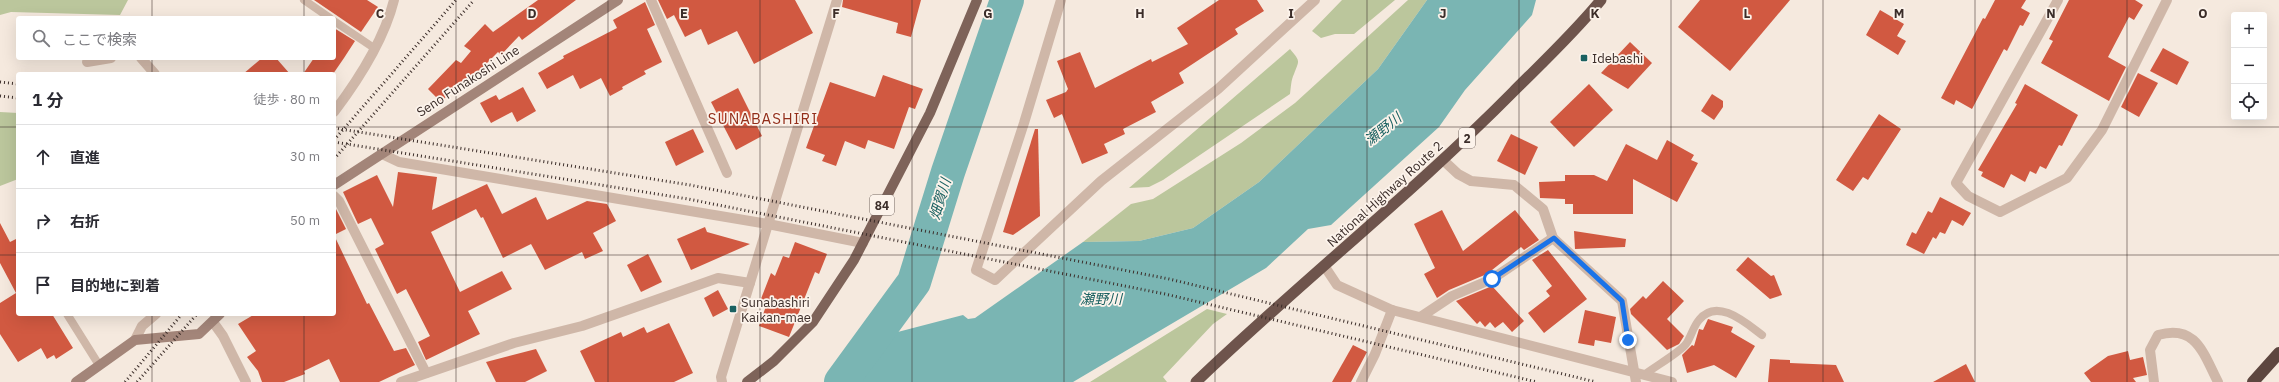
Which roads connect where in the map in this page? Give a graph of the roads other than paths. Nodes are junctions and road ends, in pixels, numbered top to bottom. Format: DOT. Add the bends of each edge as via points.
graph roads {
  1 [pos="304,0"];
  2 [pos="394,0"];
  3 [pos="618,0"];
  4 [pos="651,0"];
  5 [pos="837,0"];
  6 [pos="977,0"];
  7 [pos="1061,0"];
  8 [pos="1315,0"];
  9 [pos="1601,0"];
  10 [pos="2058,0"];
  11 [pos="2167,0"];
  12 [pos="327,16"];
  13 [pos="336,21"];
  14 [pos="374,48"];
  15 [pos="99,60"];
  16 [pos="143,60"];
  17 [pos="87,62"];
  18 [pos="153,72"];
  19 [pos="336,109"];
  20 [pos="382,154"];
  21 [pos="1443,160"];
  22 [pos="727,173"];
  23 [pos="336,184"];
  24 [pos="336,198"];
  25 [pos="768,224"];
  26 [pos="1554,238"];
  27 [pos="863,243"];
  28 [pos="1325,267"];
  29 [pos="750,283"];
  30 [pos="1392,310"];
  31 [pos="68,316"];
  32 [pos="154,316"];
  33 [pos="218,316"];
  34 [pos="1422,316"];
  35 [pos="213,322"];
  36 [pos="1762,335"];
  37 [pos="135,340"];
  38 [pos="2279,353"];
  39 [pos="99,365"];
  40 [pos="426,373"];
  41 [pos="1638,376"];
  42 [pos="76,382"];
  43 [pos="246,382"];
  44 [pos="401,382"];
  45 [pos="722,382"];
  46 [pos="747,382"];
  47 [pos="1196,382"];
  48 [pos="1361,382"];
  49 [pos="1672,382"];
  50 [pos="2154,382"];
  51 [pos="2218,382"];
  52 [pos="2253,382"];
  1 -- 12 [label="lane"];
  2 -- 14 [label="street" via="388,22"];
  3 -- 20 [label="main road, Seno Funakoshi Line"];
  4 -- 22 [label="street"];
  5 -- 25 [label="street"];
  6 -- 27 [label="main road, 84" via="930,113"];
  7 -- 8 [label="street" via="976,270 995,280 1101,181 1218,89"];
  9 -- 21 [label="highway, National Highway Route 2 / 2" via="1583,22"];
  10 -- 11 [label="street" via="1956,183 1968,196 2000,212 2067,178 2102,130"];
  13 -- 14 [label="lane"];
  14 -- 19 [label="street" via="350,91"];
  15 -- 17 [label="street"];
  16 -- 18 [label="street"];
  20 -- 23 [label="main road, Seno Funakoshi Line"];
  20 -- 25 [label="street" via="399,162"];
  21 -- 26 [label="street" via="1458,174 1471,181 1514,185 1543,209"];
  21 -- 28 [label="highway, National Highway Route 2 / 2"];
  24 -- 40 [label="street"];
  25 -- 27 [label="street"];
  25 -- 29 [label="street"];
  26 -- 34 [label="street" via="1492,279 1452,296"];
  26 -- 41 [label="street" via="1622,301"];
  27 -- 46 [label="main road, 84" via="813,322 774,361"];
  28 -- 30 [label="street" via="1337,285"];
  28 -- 47 [label="highway, National Highway Route 2 / 2" via="1245,335"];
  29 -- 40 [label="street" via="718,278 582,326 514,343"];
  29 -- 45 [label="street" via="721,377"];
  30 -- 34 [label="street"];
  30 -- 48 [label="street"];
  31 -- 39 [label="lane"];
  32 -- 37 [label="street" via="142,326"];
  33 -- 35 [label="main road"];
  34 -- 41 [label="street"];
  35 -- 37 [label="main road" via="199,334"];
  35 -- 43 [label="street" via="223,336"];
  36 -- 41 [label="lane" via="1735,315 1720,311 1707,313 1699,320 1686,345"];
  37 -- 39 [label="main road"];
  38 -- 52 [label="highway"];
  39 -- 42 [label="main road"];
  40 -- 44 [label="street"];
  41 -- 49 [label="street"];
  50 -- 51 [label="street" via="2150,350 2158,336 2172,331 2188,335 2202,351"];
}
